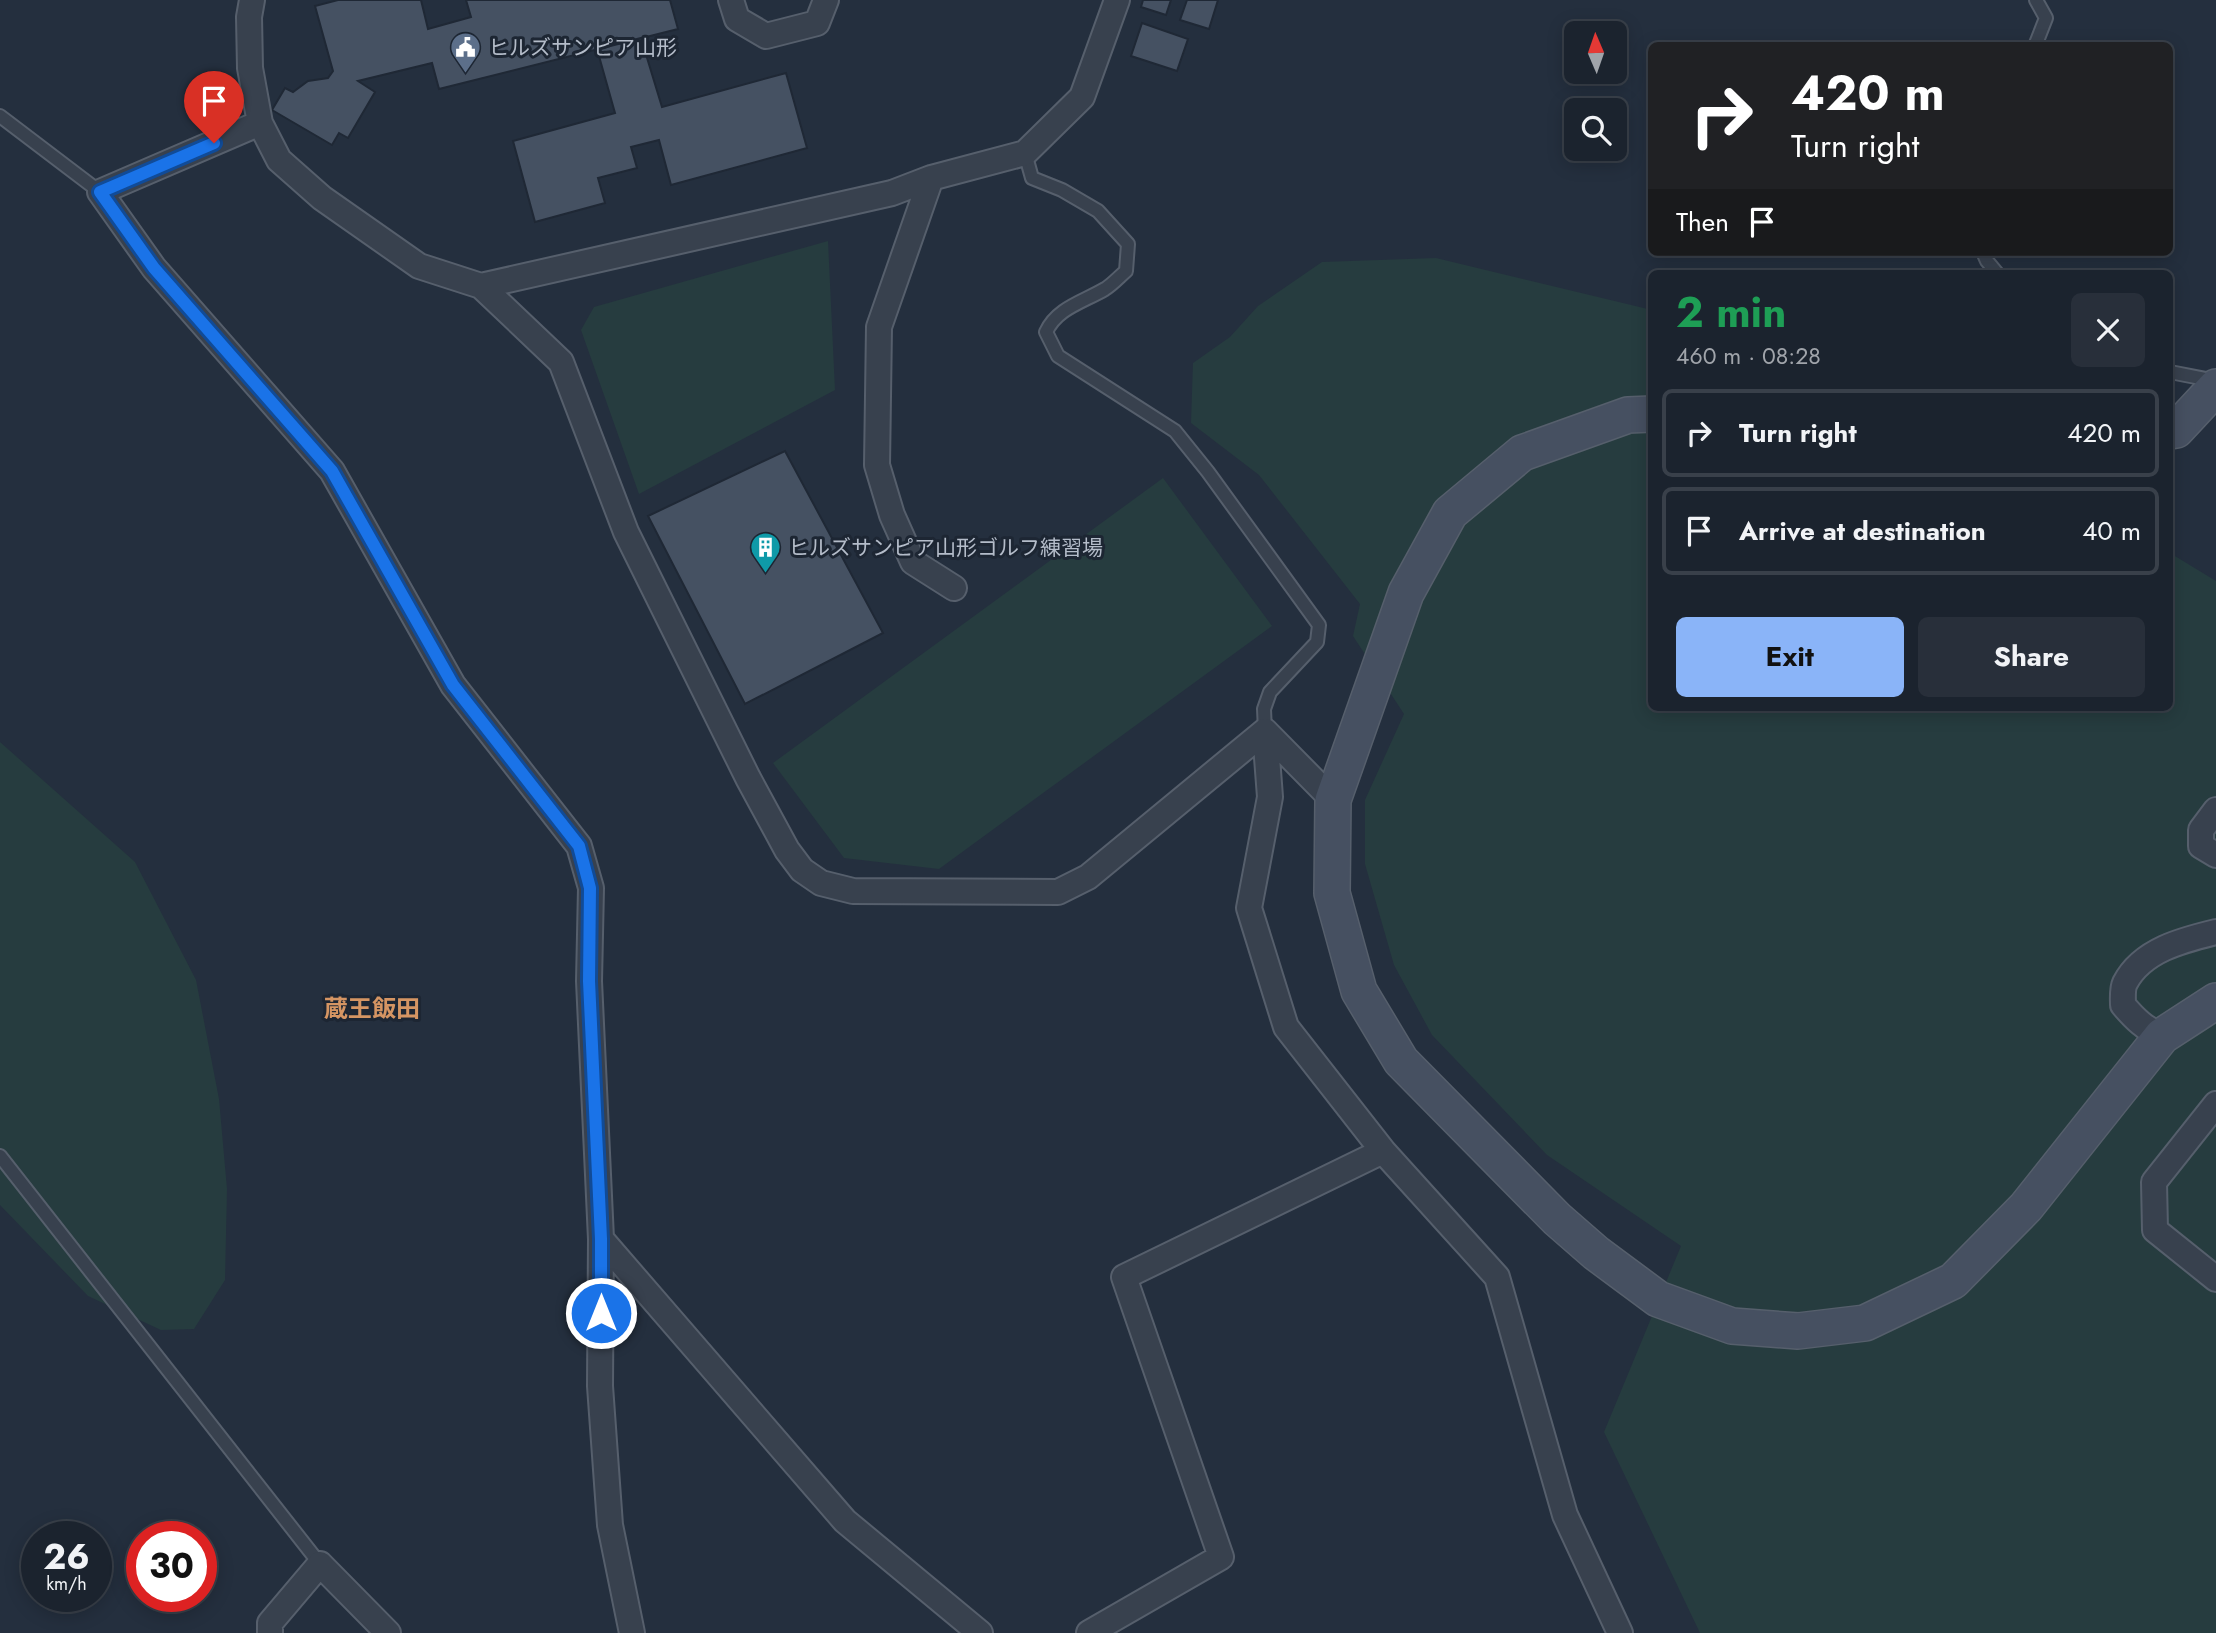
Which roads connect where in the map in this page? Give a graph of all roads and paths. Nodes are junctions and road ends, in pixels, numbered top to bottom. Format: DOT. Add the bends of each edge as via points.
graph roads {
  1 [pos="252,0"];
  2 [pos="731,0"];
  3 [pos="826,0"];
  4 [pos="1117,0"];
  5 [pos="2036,0"];
  6 [pos="2037,42"];
  7 [pos="0,116"];
  8 [pos="260,124"];
  9 [pos="1025,153"];
  10 [pos="931,178"];
  11 [pos="100,192"];
  12 [pos="481,286"];
  13 [pos="2173,373"];
  14 [pos="2216,381"];
  15 [pos="2216,387"];
  16 [pos="1648,414"];
  17 [pos="2173,430"];
  18 [pos="954,588"];
  19 [pos="1265,731"];
  20 [pos="1333,800"];
  21 [pos="2216,810"];
  22 [pos="2216,855"];
  23 [pos="2216,932"];
  24 [pos="2216,1001"];
  25 [pos="2162,1036"];
  26 [pos="2216,1104"];
  27 [pos="1383,1151"];
  28 [pos="0,1156"];
  29 [pos="601,1239"];
  30 [pos="2216,1279"];
  31 [pos="320,1564"];
  32 [pos="270,1633"];
  33 [pos="387,1633"];
  34 [pos="632,1633"];
  35 [pos="980,1633"];
  36 [pos="1089,1633"];
  37 [pos="1620,1633"];
  1 -- 8 [label="street" via="250,68"];
  2 -- 3 [label="street" via="737,19 766,36 817,23"];
  4 -- 9 [label="street" via="1082,97"];
  5 -- 6 [label="lane" via="2046,18"];
  7 -- 11 [label="lane"];
  8 -- 11 [label="street"];
  8 -- 12 [label="street" via="279,160 321,198 419,266"];
  9 -- 10 [label="street"];
  9 -- 19 [label="lane" via="1032,178 1098,211 1128,244 1126,271 1107,288 1052,319 1046,332 1058,356 1175,431 1319,625 1317,642 1270,692 1264,709"];
  10 -- 12 [label="street" via="892,193"];
  10 -- 18 [label="street" via="879,327 877,465 913,562"];
  11 -- 29 [label="street" via="154,268 332,471 453,685 579,846 590,888 589,981"];
  12 -- 19 [label="street" via="561,362 653,591 787,850 802,870 821,883 853,891 1058,892 1096,870"];
  13 -- 14 [label="lane"];
  15 -- 17 [label="street"];
  16 -- 20 [label="street" via="1628,415 1522,453 1450,513 1406,593"];
  19 -- 20 [label="street"];
  19 -- 27 [label="street" via="1270,797 1249,908 1286,1027"];
  20 -- 25 [label="street" via="1332,893 1359,991 1401,1062 1596,1253 1658,1299 1732,1326 1798,1331 1865,1324 1954,1281 2026,1207"];
  21 -- 22 [label="street" via="2201,830 2201,846"];
  23 -- 25 [label="street" via="2178,942 2144,960 2124,984 2123,1005 2148,1031"];
  24 -- 25 [label="street"];
  26 -- 30 [label="street" via="2154,1182 2155,1230"];
  27 -- 36 [label="street" via="1124,1277 1221,1557"];
  27 -- 37 [label="street" via="1497,1277 1565,1515"];
  28 -- 31 [label="lane"];
  29 -- 34 [label="street" via="600,1386 610,1525"];
  29 -- 35 [label="street" via="845,1521"];
  31 -- 32 [label="street" via="271,1623"];
  31 -- 33 [label="street"];
}
